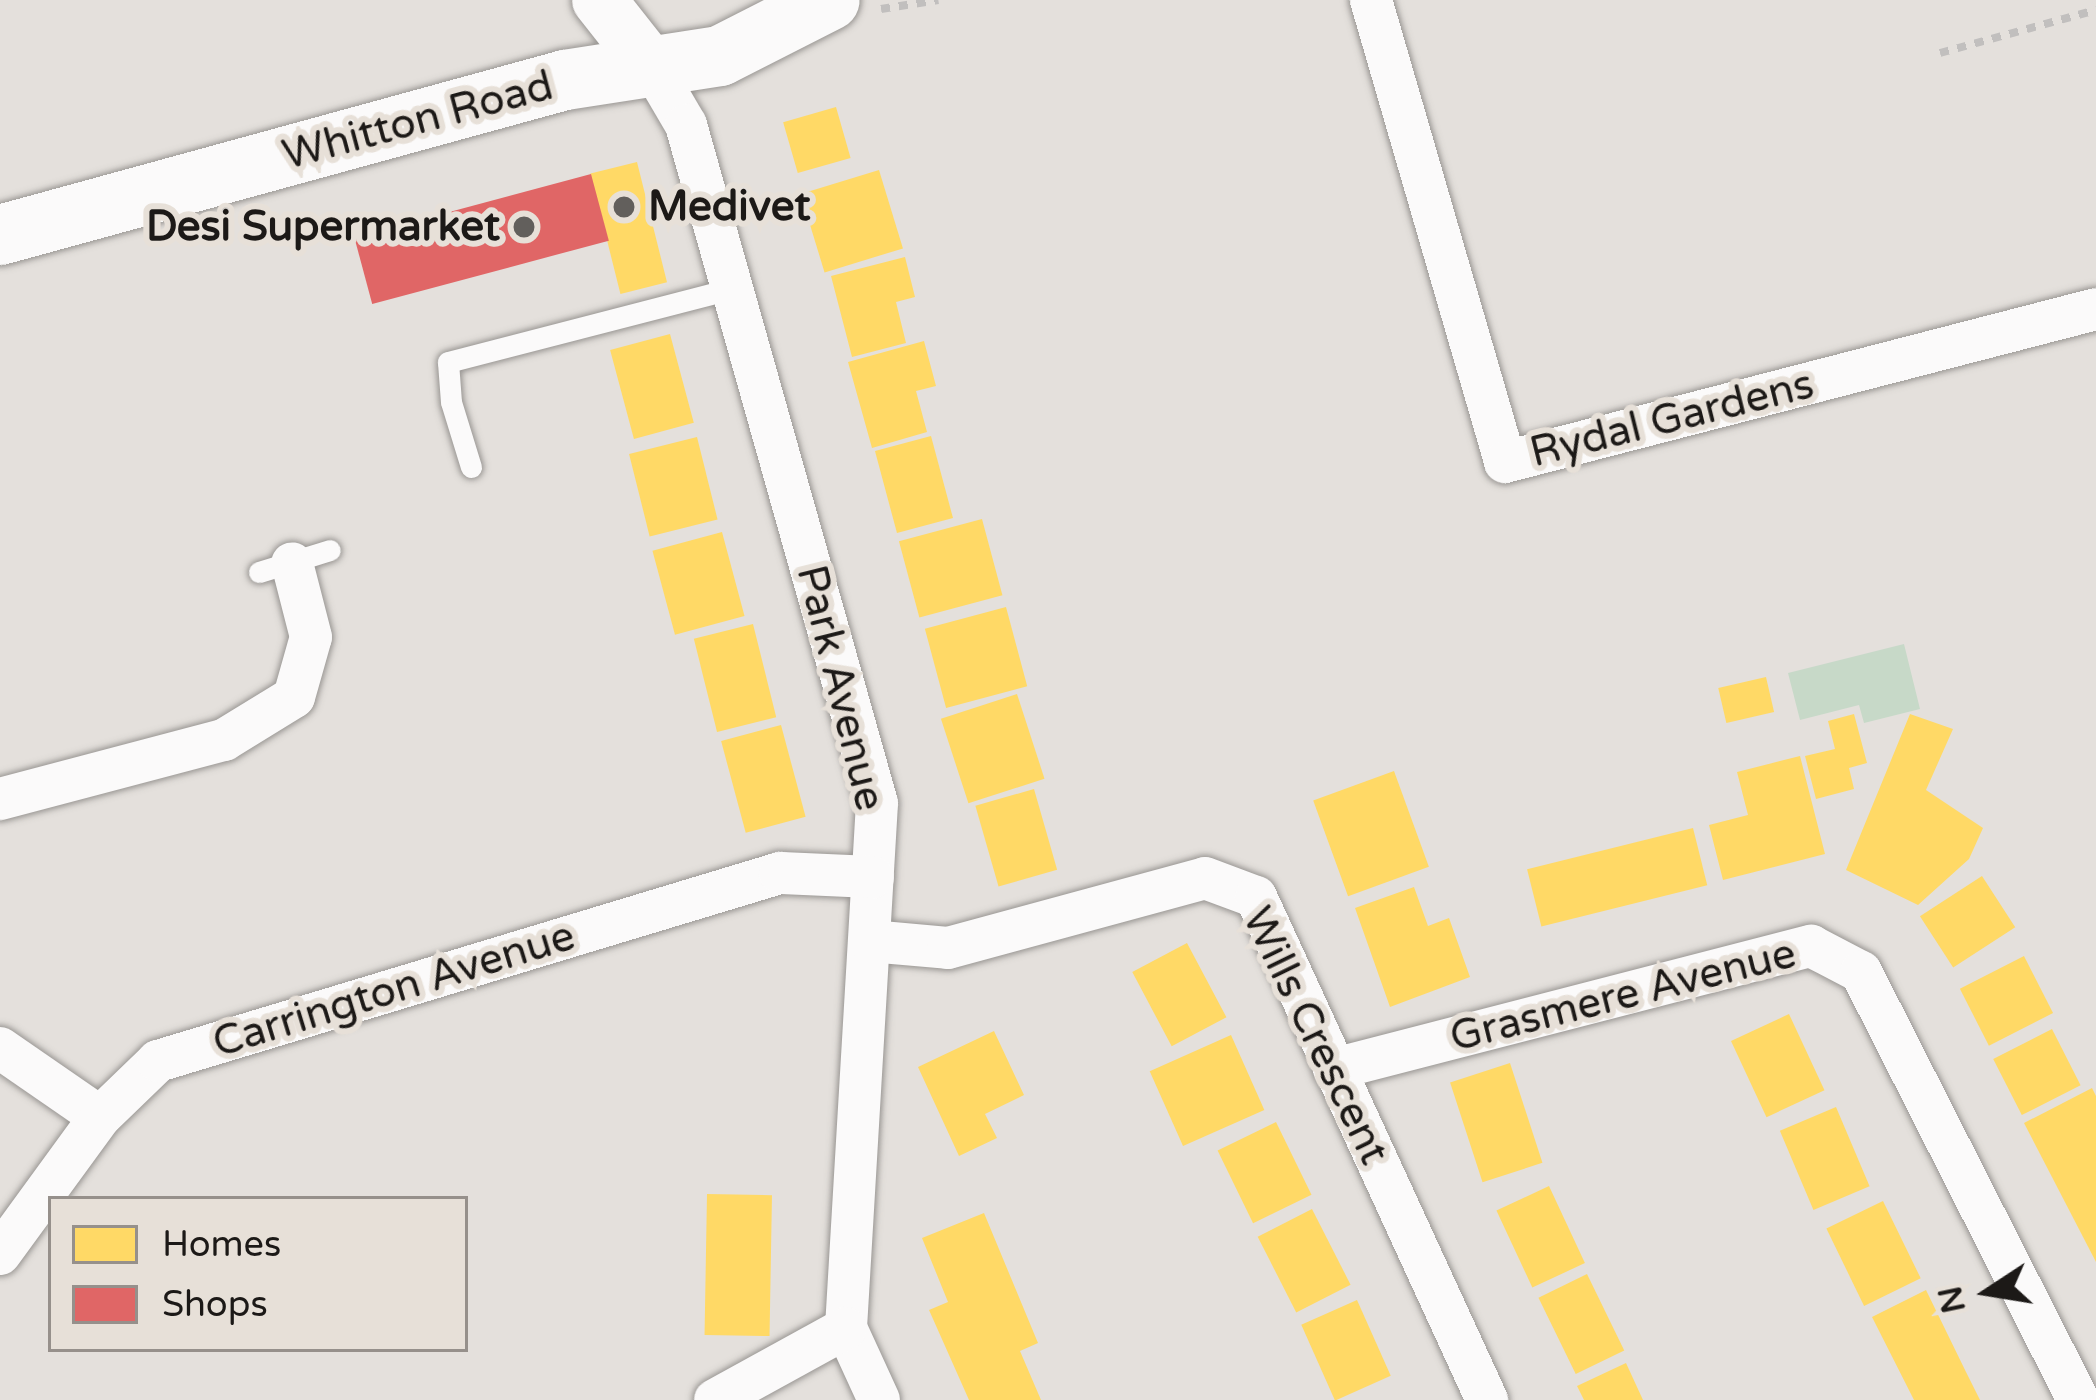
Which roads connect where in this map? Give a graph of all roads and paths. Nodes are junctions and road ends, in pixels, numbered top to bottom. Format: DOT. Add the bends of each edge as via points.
graph roads {
  1 [pos="599,0"];
  2 [pos="830,0"];
  3 [pos="1372,0"];
  4 [pos="2096,10"];
  5 [pos="1940,53"];
  6 [pos="652,67"];
  7 [pos="0,235"];
  8 [pos="730,290"];
  9 [pos="2096,310"];
  10 [pos="471,467"];
  11 [pos="294,562"];
  12 [pos="0,799"];
  13 [pos="873,877"];
  14 [pos="870,940"];
  15 [pos="0,1048"];
  16 [pos="1334,1069"];
  17 [pos="100,1117"];
  18 [pos="0,1254"];
  19 [pos="846,1328"];
  20 [pos="715,1400"];
  21 [pos="879,1400"];
  22 [pos="1487,1400"];
  23 [pos="2078,1400"];
  1 -- 6 [label="street"];
  2 -- 6 [label="main road, Whitton Road" via="720,56"];
  3 -- 9 [label="street, Rydal Gardens" via="1505,462"];
  4 -- 5 [label="path"];
  6 -- 7 [label="main road, Whitton Road" via="565,80"];
  6 -- 8 [label="street, Park Avenue" via="686,124"];
  8 -- 10 [label="lane" via="448,362"];
  8 -- 13 [label="street, Park Avenue" via="878,802"];
  11 -- 12 [label="street" via="311,637 294,697 224,740"];
  13 -- 14 [label="street, Park Avenue"];
  13 -- 17 [label="street, Carrington Avenue" via="780,873 158,1061"];
  14 -- 16 [label="street, Wills Crescent" via="948,948 1205,878 1256,897"];
  14 -- 19 [label="street, Park Avenue"];
  15 -- 17 [label="street"];
  16 -- 22 [label="street, Wills Crescent"];
  16 -- 23 [label="street, Grasmere Avenue" via="1811,946 1862,972"];
  17 -- 18 [label="street, Carrington Avenue"];
  19 -- 20 [label="street"];
  19 -- 21 [label="street, Park Avenue"];
}
